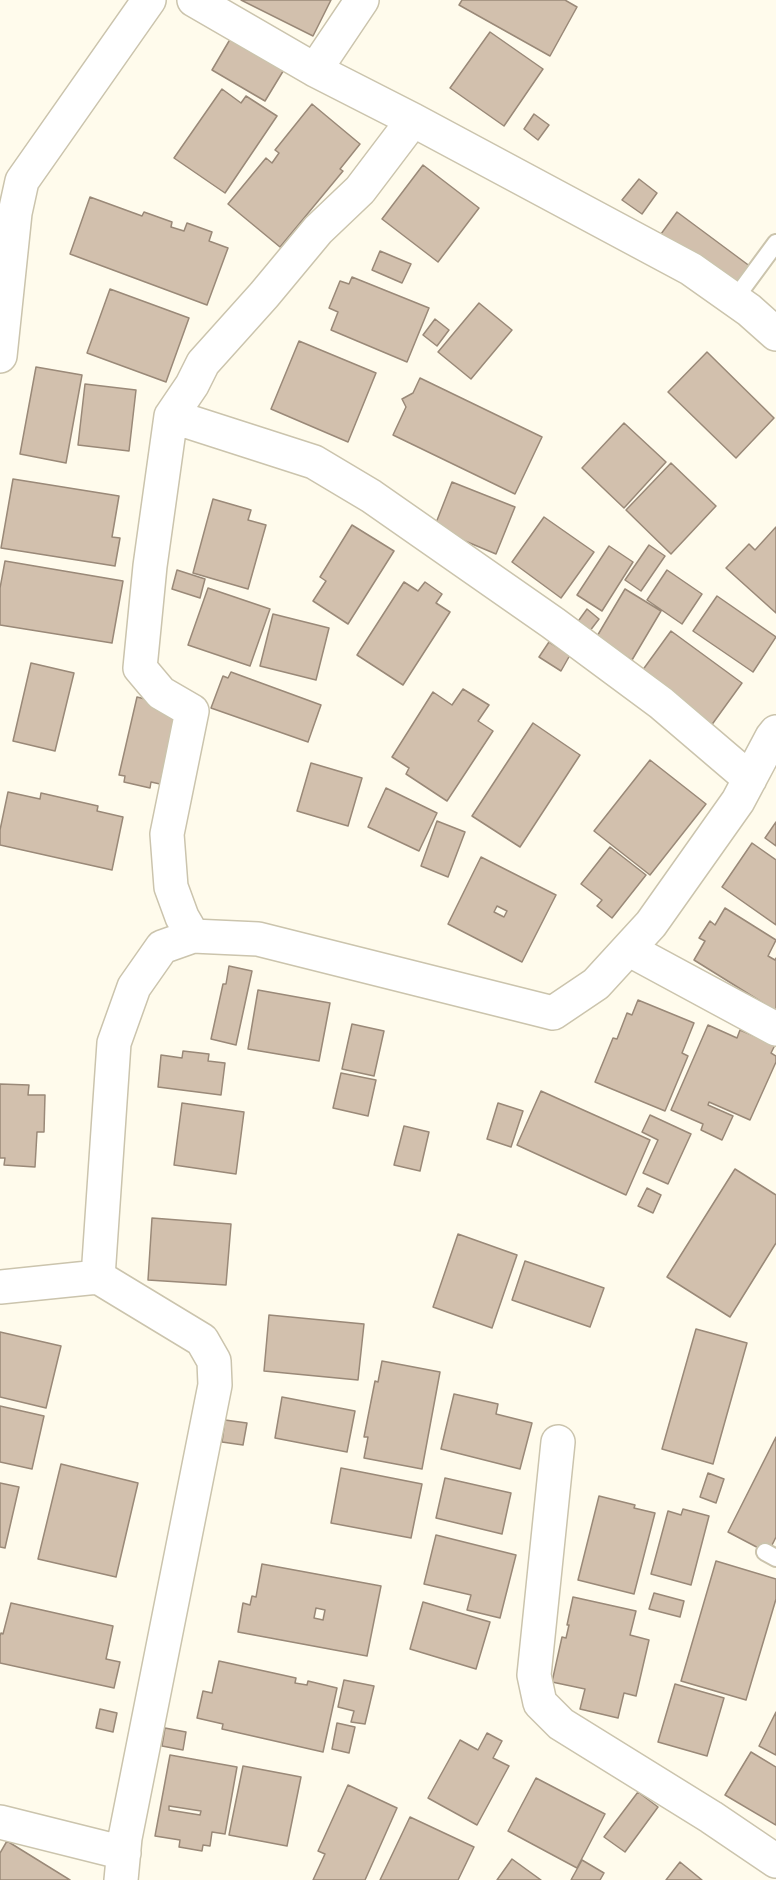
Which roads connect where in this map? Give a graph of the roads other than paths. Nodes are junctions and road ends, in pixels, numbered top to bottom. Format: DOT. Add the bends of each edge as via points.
graph roads {
  1 [pos="149,0"];
  2 [pos="194,0"];
  3 [pos="362,0"];
  4 [pos="315,70"];
  5 [pos="413,120"];
  6 [pos="11,174"];
  7 [pos="776,243"];
  8 [pos="734,300"];
  9 [pos="776,334"];
  10 [pos="0,356"];
  11 [pos="171,416"];
  12 [pos="775,736"];
  13 [pos="750,779"];
  14 [pos="193,936"];
  15 [pos="628,950"];
  16 [pos="776,1029"];
  17 [pos="98,1277"];
  18 [pos="0,1287"];
  19 [pos="558,1442"];
  20 [pos="0,1822"];
  21 [pos="776,1862"];
  22 [pos="127,1871"];
  1 -- 6 [label="street"];
  2 -- 4 [label="street"];
  3 -- 4 [label="street"];
  4 -- 5 [label="street"];
  5 -- 8 [label="street" via="691,269"];
  5 -- 11 [label="street" via="360,190 318,230 203,363"];
  6 -- 10 [label="street" via="15,213"];
  7 -- 8 [label="lane"];
  8 -- 9 [label="street"];
  11 -- 13 [label="street" via="314,462 371,496 661,703"];
  11 -- 14 [label="street" via="140,668 161,693 192,711 167,834 171,887"];
  12 -- 13 [label="street"];
  13 -- 15 [label="street" via="665,905"];
  14 -- 15 [label="street" via="258,939 553,1014 596,984"];
  14 -- 17 [label="street" via="162,947 134,987 114,1043"];
  15 -- 16 [label="street"];
  17 -- 18 [label="street"];
  17 -- 22 [label="street" via="202,1340 214,1361 215,1385 125,1838"];
  19 -- 21 [label="street" via="534,1675 540,1702 561,1724"];
  20 -- 22 [label="street"];
}
